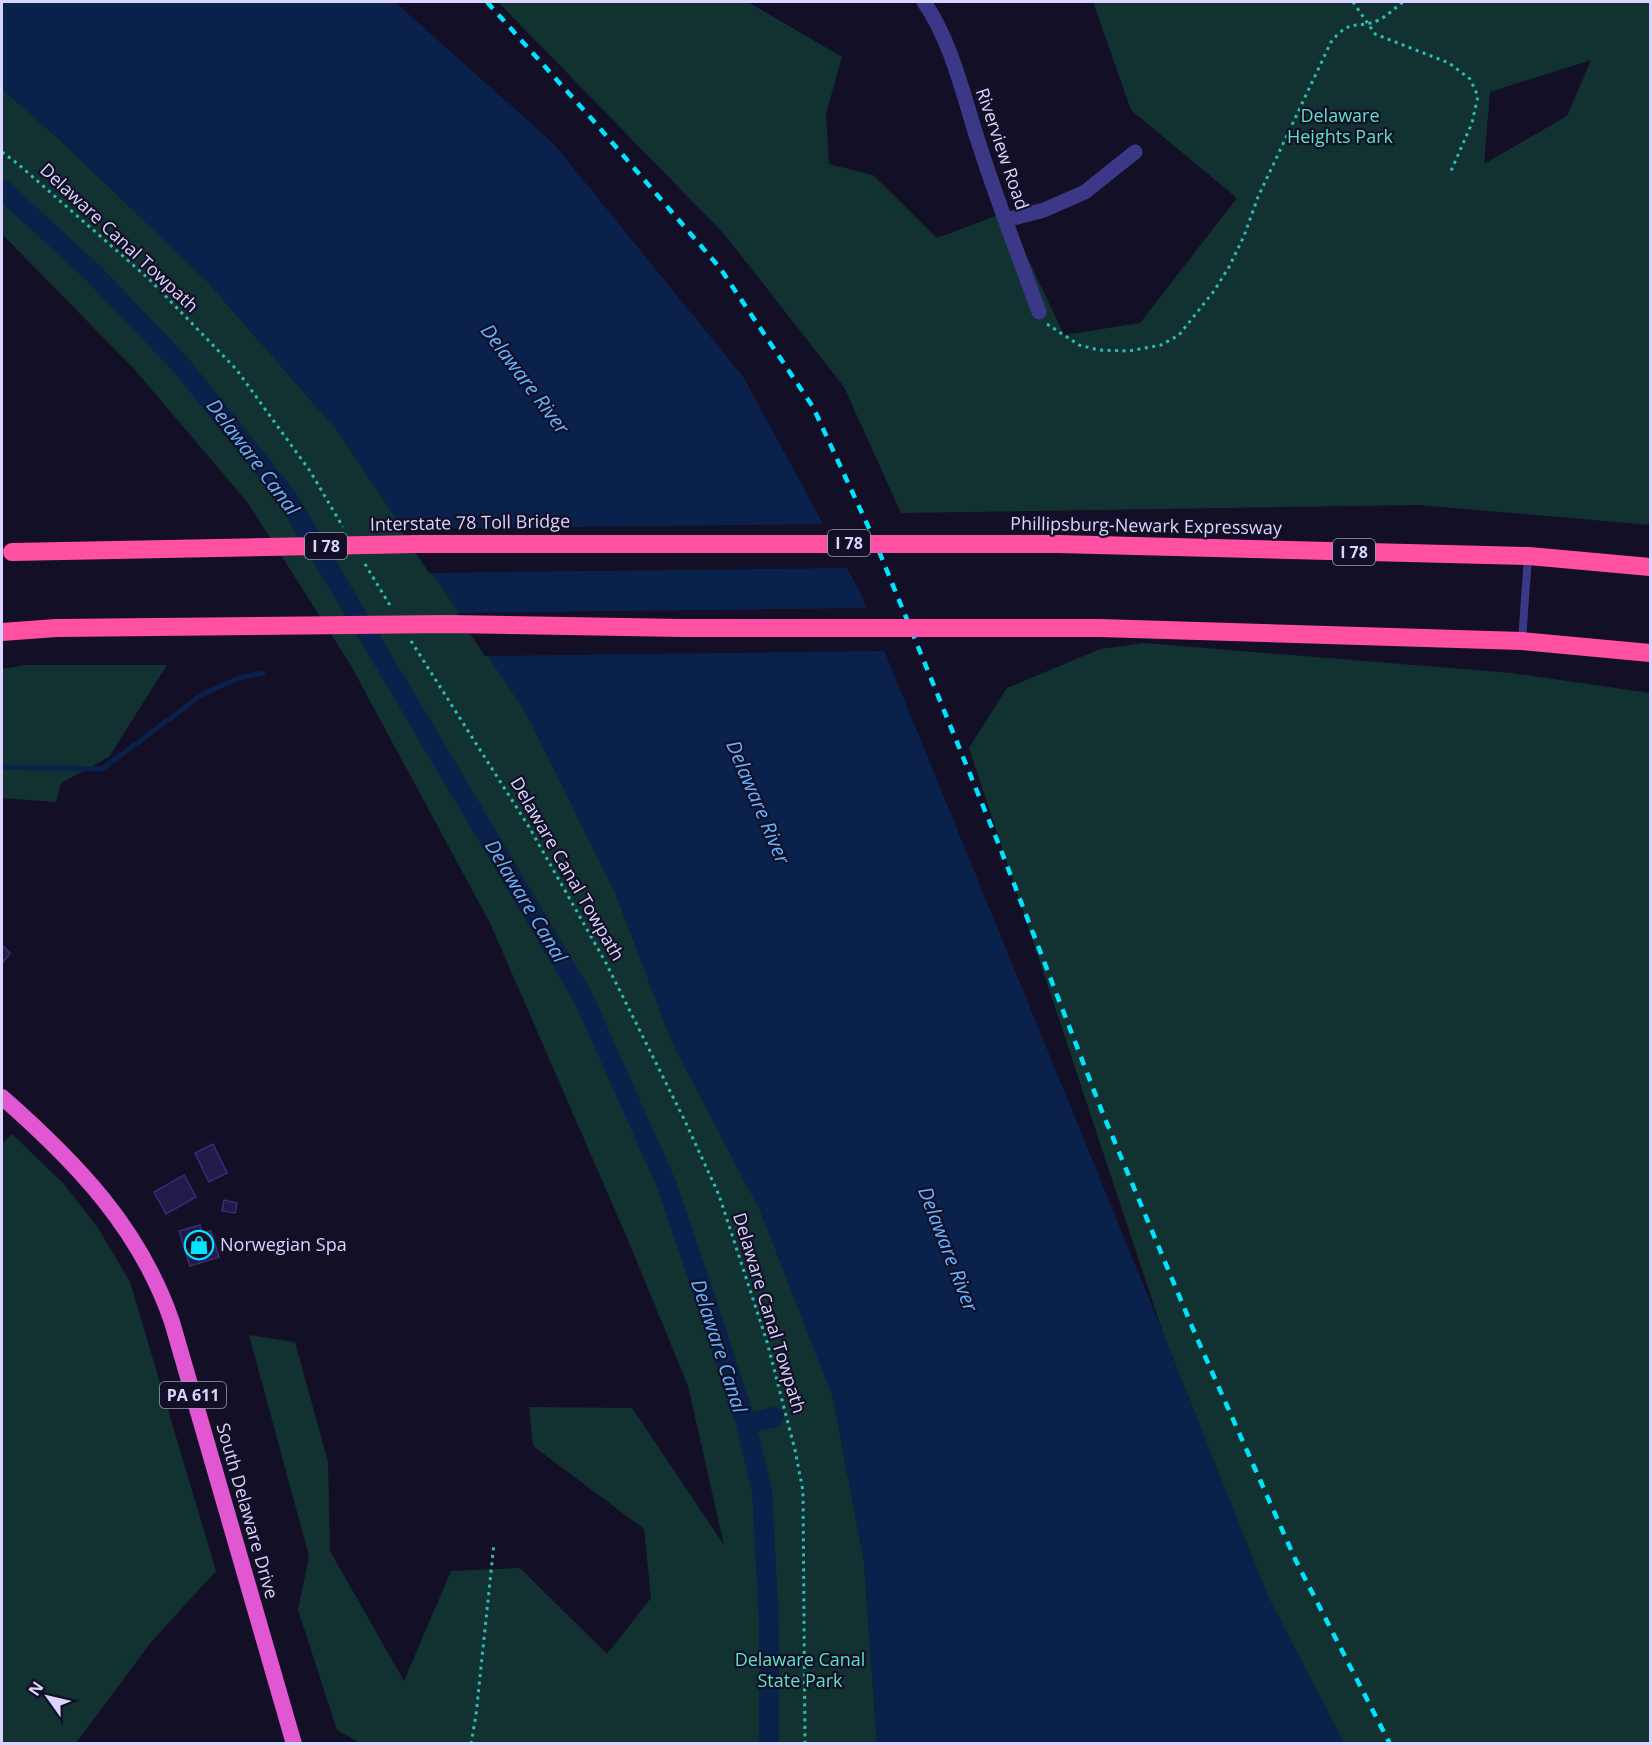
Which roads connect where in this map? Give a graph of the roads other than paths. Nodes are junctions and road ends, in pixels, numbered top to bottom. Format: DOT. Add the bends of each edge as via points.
graph roads {
  1 [pos="924,2"];
  2 [pos="1135,152"];
  3 [pos="1005,220"];
  4 [pos="1038,312"];
  5 [pos="640,543"];
  6 [pos="7,553"];
  7 [pos="1528,556"];
  8 [pos="1650,567"];
  9 [pos="2,632"];
  10 [pos="1522,641"];
  11 [pos="1650,653"];
  12 [pos="2,1097"];
  13 [pos="294,1743"];
  1 -- 3 [label="street, Riverview Road" via="947,47"];
  2 -- 3 [label="street" via="1085,192 1044,210"];
  3 -- 4 [label="street, Riverview Road"];
  5 -- 6 [label="highway, Interstate 78 Toll Bridge / I 78, bridge"];
  5 -- 7 [label="highway, Phillipsburg-Newark Expressway / I 78, bridge" via="1058,544"];
  7 -- 8 [label="highway, Phillipsburg-Newark Expressway / I 78"];
  7 -- 10 [label="lane"];
  9 -- 10 [label="highway, bridge" via="56,628 448,624 1100,628"];
  10 -- 11 [label="highway"];
  12 -- 13 [label="highway, South Delaware Drive / PA 611" via="91,1184 131,1235 153,1274 172,1322"];
}
